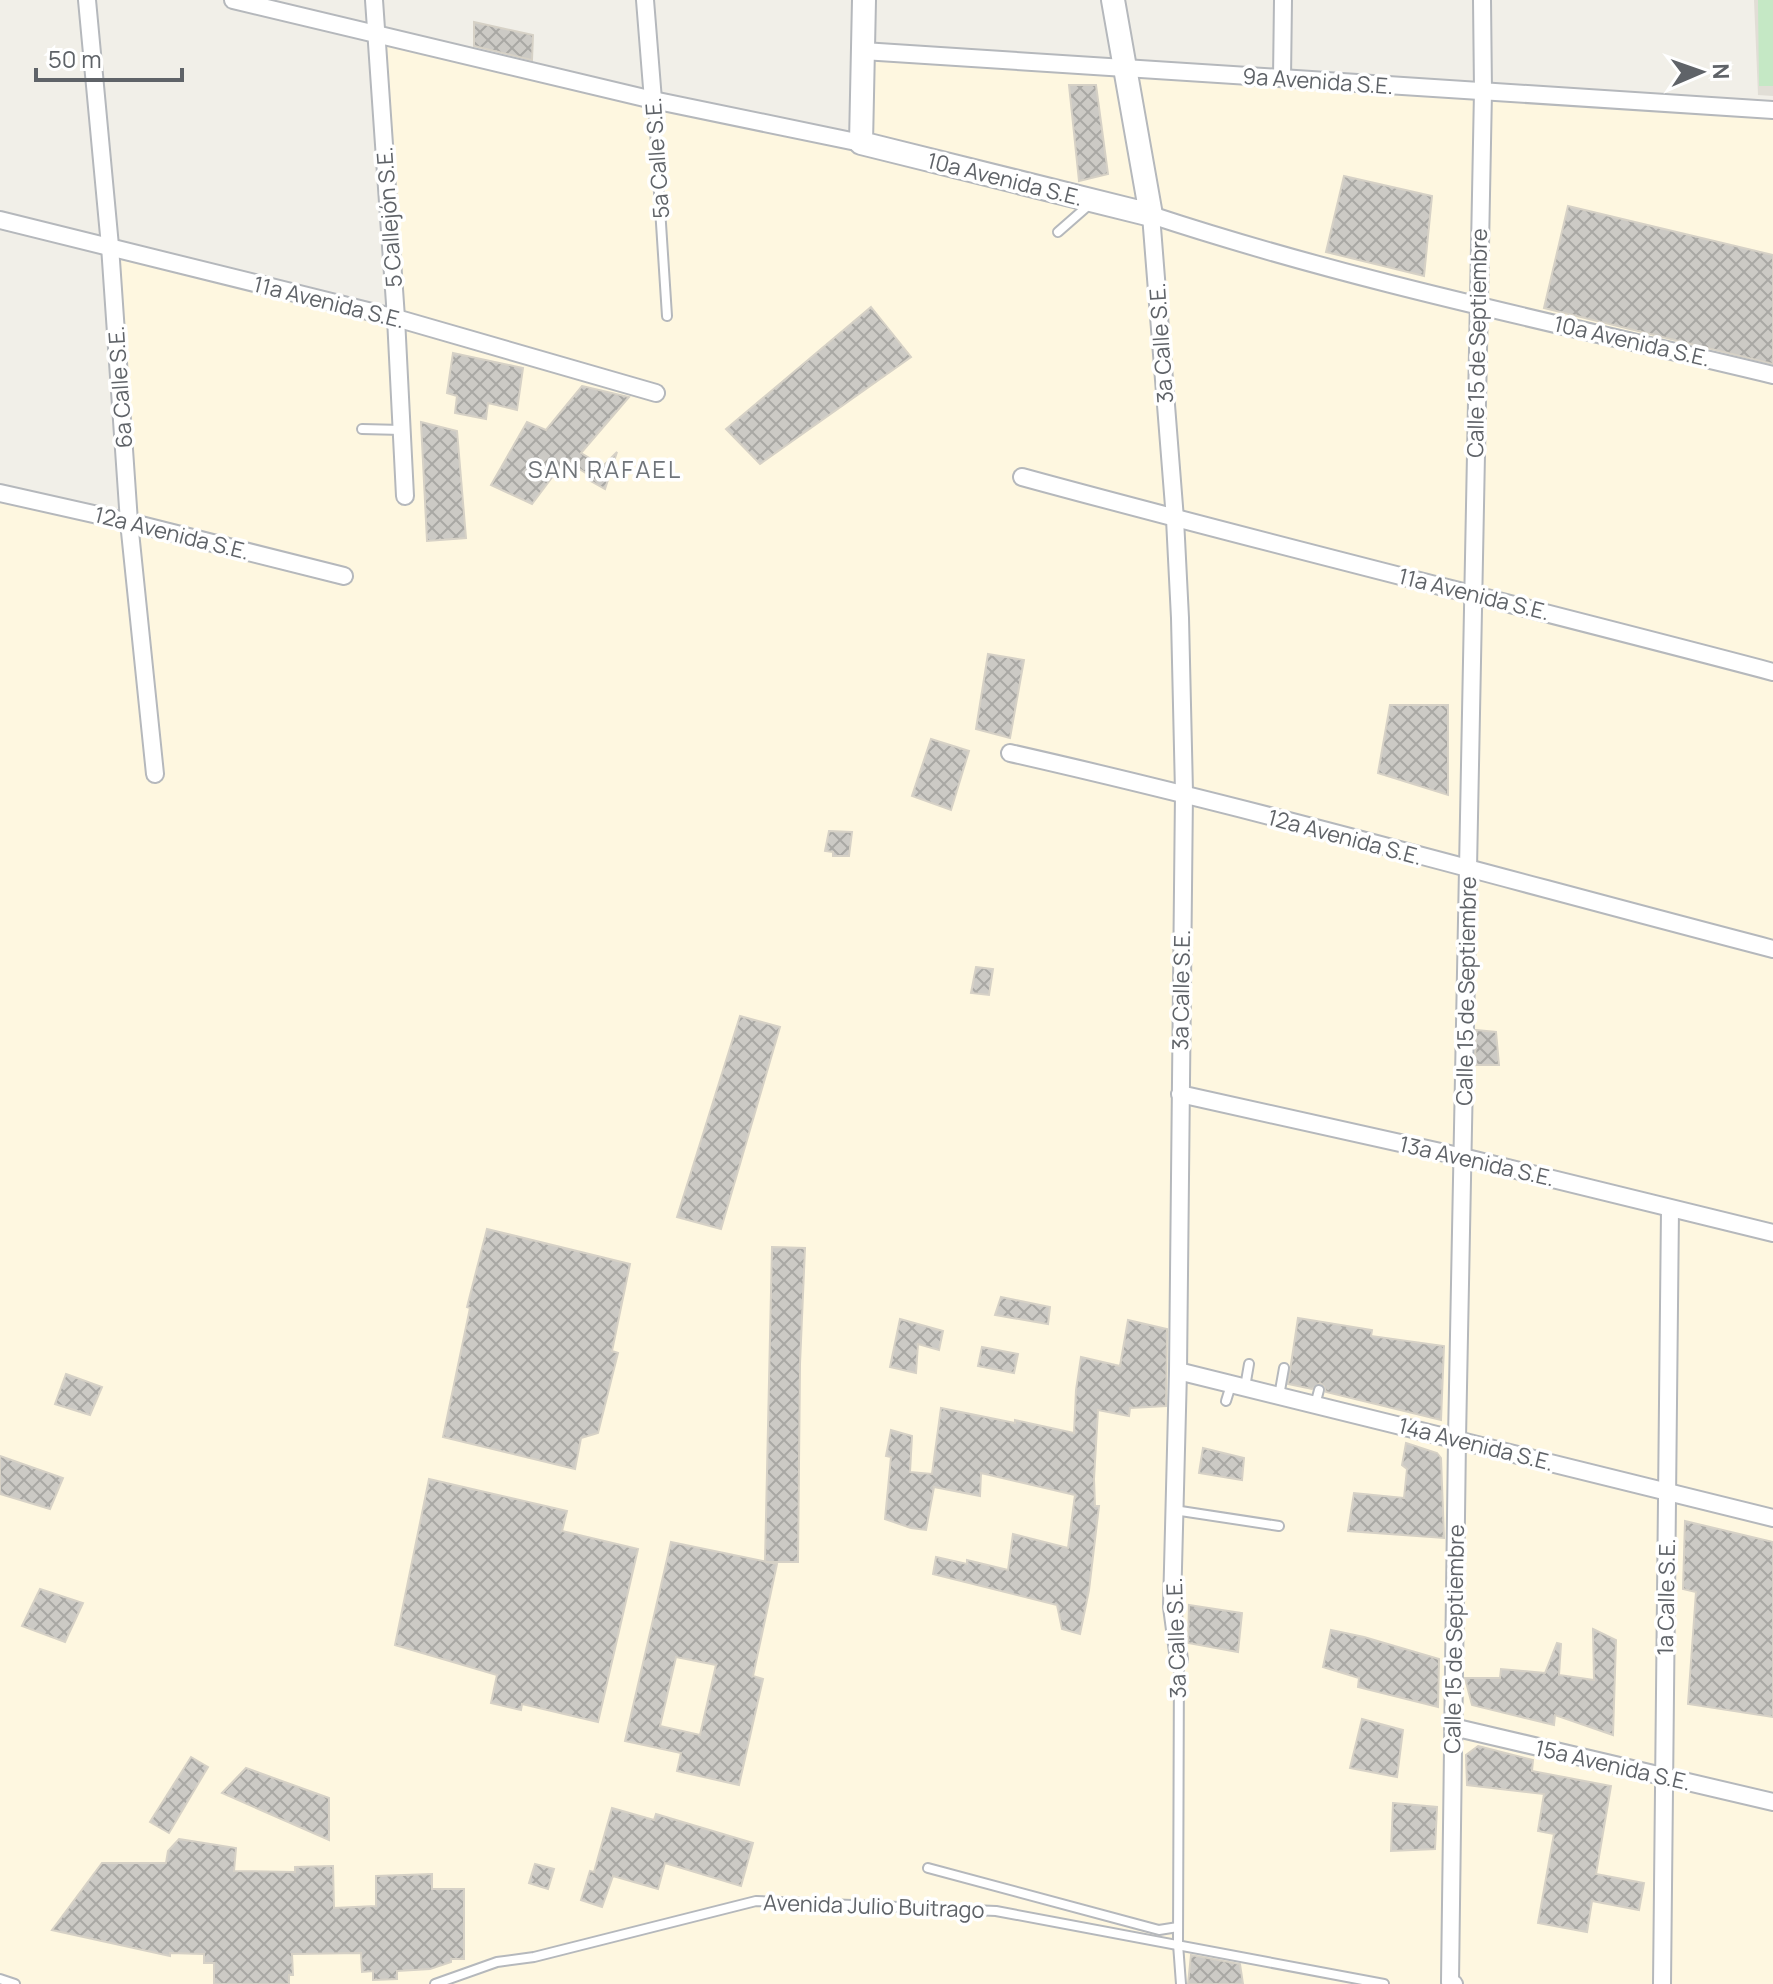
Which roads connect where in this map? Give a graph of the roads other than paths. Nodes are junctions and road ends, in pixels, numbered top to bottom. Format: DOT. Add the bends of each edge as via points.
graph roads {
  1 [pos="87,0"];
  2 [pos="233,0"];
  3 [pos="374,0"];
  4 [pos="645,0"];
  5 [pos="864,0"];
  6 [pos="1113,0"];
  7 [pos="1283,0"];
  8 [pos="1482,0"];
  9 [pos="376,34"];
  10 [pos="863,51"];
  11 [pos="1124,68"];
  12 [pos="1282,78"];
  13 [pos="1483,91"];
  14 [pos="653,100"];
  15 [pos="1773,110"];
  16 [pos="861,143"];
  17 [pos="1093,201"];
  18 [pos="1151,215"];
  19 [pos="0,220"];
  20 [pos="1058,232"];
  21 [pos="110,246"];
  22 [pos="1477,304"];
  23 [pos="667,316"];
  24 [pos="396,318"];
  25 [pos="1773,375"];
  26 [pos="656,393"];
  27 [pos="362,429"];
  28 [pos="402,430"];
  29 [pos="1022,477"];
  30 [pos="0,493"];
  31 [pos="405,496"];
  32 [pos="1175,519"];
  33 [pos="129,522"];
  34 [pos="344,576"];
  35 [pos="1472,593"];
  36 [pos="1773,672"];
  37 [pos="1010,753"];
  38 [pos="155,774"];
  39 [pos="1184,792"];
  40 [pos="1468,870"];
  41 [pos="1773,949"];
  42 [pos="1180,1094"];
  43 [pos="1463,1157"];
  44 [pos="1670,1209"];
  45 [pos="1773,1233"];
  46 [pos="1249,1364"];
  47 [pos="1284,1368"];
  48 [pos="1178,1371"];
  49 [pos="1234,1391"];
  50 [pos="1279,1396"];
  51 [pos="1457,1439"];
  52 [pos="1667,1492"];
  53 [pos="1174,1509"];
  54 [pos="1773,1518"];
  55 [pos="1279,1526"];
  56 [pos="1179,1660"];
  57 [pos="1453,1727"];
  58 [pos="1664,1777"];
  59 [pos="1773,1802"];
  60 [pos="928,1868"];
  61 [pos="1178,1927"];
  62 [pos="1178,1944"];
  63 [pos="0,1979"];
  64 [pos="1452,1983"];
  65 [pos="15,1984"];
  66 [pos="435,1984"];
  67 [pos="1181,1984"];
  68 [pos="1384,1984"];
  69 [pos="1662,1984"];
  1 -- 21 [label="street, 6a Calle S.E."];
  2 -- 9 [label="street, 10a Avenida S.E."];
  3 -- 9 [label="street, 5 Callejón S.E."];
  4 -- 14 [label="street, 5a Calle S.E."];
  5 -- 10 [label="street"];
  6 -- 11 [label="street, 3a Calle S.E."];
  7 -- 12 [label="street"];
  8 -- 13 [label="street, Calle 15 de Septiembre"];
  9 -- 14 [label="street, 10a Avenida S.E."];
  9 -- 24 [label="street, 5 Callejón S.E."];
  10 -- 11 [label="street, 9a Avenida S.E."];
  10 -- 16 [label="street"];
  11 -- 12 [label="street, 9a Avenida S.E."];
  11 -- 18 [label="street, 3a Calle S.E."];
  12 -- 13 [label="street, 9a Avenida S.E."];
  13 -- 15 [label="street, 9a Avenida S.E."];
  13 -- 22 [label="street, Calle 15 de Septiembre"];
  14 -- 16 [label="street, 10a Avenida S.E."];
  14 -- 23 [label="lane, 5a Calle S.E."];
  16 -- 17 [label="street, 10a Avenida S.E."];
  17 -- 18 [label="street, 10a Avenida S.E."];
  17 -- 20 [label="lane"];
  18 -- 22 [label="street, 10a Avenida S.E." via="1230,241"];
  18 -- 32 [label="street, 3a Calle S.E."];
  19 -- 21 [label="street, 11a Avenida S.E."];
  21 -- 24 [label="street, 11a Avenida S.E."];
  21 -- 33 [label="street, 6a Calle S.E."];
  22 -- 25 [label="street, 10a Avenida S.E."];
  22 -- 35 [label="street, Calle 15 de Septiembre"];
  24 -- 26 [label="street, 11a Avenida S.E."];
  24 -- 28 [label="street, 5 Callejón S.E."];
  27 -- 28 [label="lane"];
  28 -- 31 [label="street, 5 Callejón S.E."];
  29 -- 32 [label="street, 11a Avenida S.E."];
  30 -- 33 [label="street, 12a Avenida S.E."];
  32 -- 35 [label="street, 11a Avenida S.E."];
  32 -- 39 [label="street, 3a Calle S.E."];
  33 -- 34 [label="street, 12a Avenida S.E."];
  33 -- 38 [label="street, 6a Calle S.E."];
  35 -- 36 [label="street, 11a Avenida S.E."];
  35 -- 40 [label="street, Calle 15 de Septiembre"];
  37 -- 39 [label="street, 12a Avenida S.E."];
  39 -- 40 [label="street, 12a Avenida S.E."];
  39 -- 42 [label="street, 3a Calle S.E."];
  40 -- 41 [label="street, 12a Avenida S.E."];
  40 -- 43 [label="street, Calle 15 de Septiembre"];
  42 -- 43 [label="street, 13a Avenida S.E."];
  42 -- 48 [label="street, 3a Calle S.E."];
  43 -- 44 [label="street, 13a Avenida S.E."];
  43 -- 51 [label="street, Calle 15 de Septiembre"];
  44 -- 45 [label="street, 13a Avenida S.E."];
  44 -- 52 [label="street, 1a Calle S.E."];
  46 -- 49 [label="lane"];
  47 -- 50 [label="lane"];
  48 -- 49 [label="street, 14a Avenida S.E."];
  48 -- 53 [label="street, 3a Calle S.E."];
  49 -- 50 [label="street, 14a Avenida S.E."];
  50 -- 51 [label="street, 14a Avenida S.E."];
  51 -- 52 [label="street, 14a Avenida S.E." via="1562,1471"];
  51 -- 57 [label="street, Calle 15 de Septiembre"];
  52 -- 54 [label="street, 14a Avenida S.E."];
  52 -- 58 [label="street, 1a Calle S.E."];
  53 -- 55 [label="lane"];
  53 -- 56 [label="street, 3a Calle S.E." via="1172,1607"];
  56 -- 61 [label="lane, 3a Calle S.E."];
  57 -- 58 [label="street, 15a Avenida S.E."];
  57 -- 64 [label="street, Calle 15 de Septiembre"];
  58 -- 59 [label="street, 15a Avenida S.E."];
  58 -- 69 [label="street, 1a Calle S.E."];
  60 -- 61 [label="lane" via="1159,1930"];
  61 -- 62 [label="lane, 3a Calle S.E."];
  62 -- 66 [label="lane, Avenida Julio Buitrago" via="996,1911 756,1901 497,1962"];
  62 -- 67 [label="lane, 3a Calle S.E."];
  62 -- 68 [label="lane, Avenida Julio Buitrago"];
  63 -- 65 [label="lane"];
}
